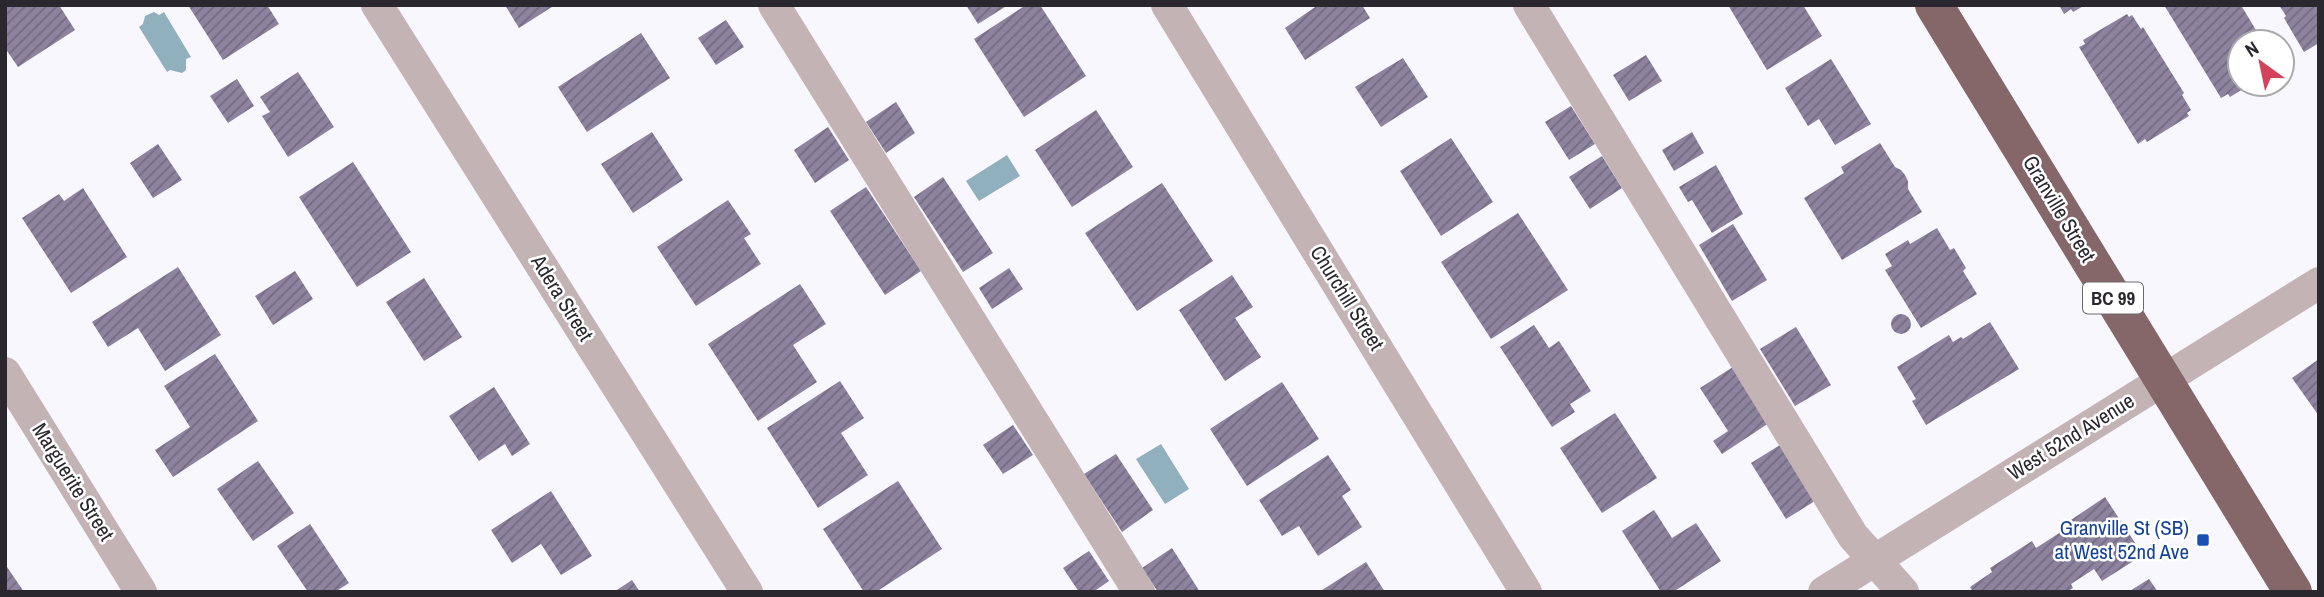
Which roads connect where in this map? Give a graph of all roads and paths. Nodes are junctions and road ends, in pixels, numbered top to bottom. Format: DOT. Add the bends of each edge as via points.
graph roads {
  1 [pos="377,5"];
  2 [pos="774,5"];
  3 [pos="1167,5"];
  4 [pos="1529,5"];
  5 [pos="1934,5"];
  6 [pos="2319,284"];
  7 [pos="5,373"];
  8 [pos="2163,380"];
  9 [pos="1875,560"];
  10 [pos="141,592"];
  11 [pos="747,592"];
  12 [pos="1139,592"];
  13 [pos="1527,592"];
  14 [pos="1825,592"];
  15 [pos="1903,592"];
  16 [pos="2293,592"];
  1 -- 11 [label="street, Adera Street"];
  2 -- 12 [label="street"];
  3 -- 13 [label="street, Churchill Street"];
  4 -- 9 [label="street" via="1853,536"];
  5 -- 8 [label="highway, Granville Street / BC 99"];
  6 -- 8 [label="street, West 52nd Avenue"];
  7 -- 10 [label="street, Marguerite Street"];
  8 -- 9 [label="street, West 52nd Avenue"];
  8 -- 16 [label="highway, Granville Street / BC 99"];
  9 -- 14 [label="street, West 52nd Avenue"];
  9 -- 15 [label="street"];
}
